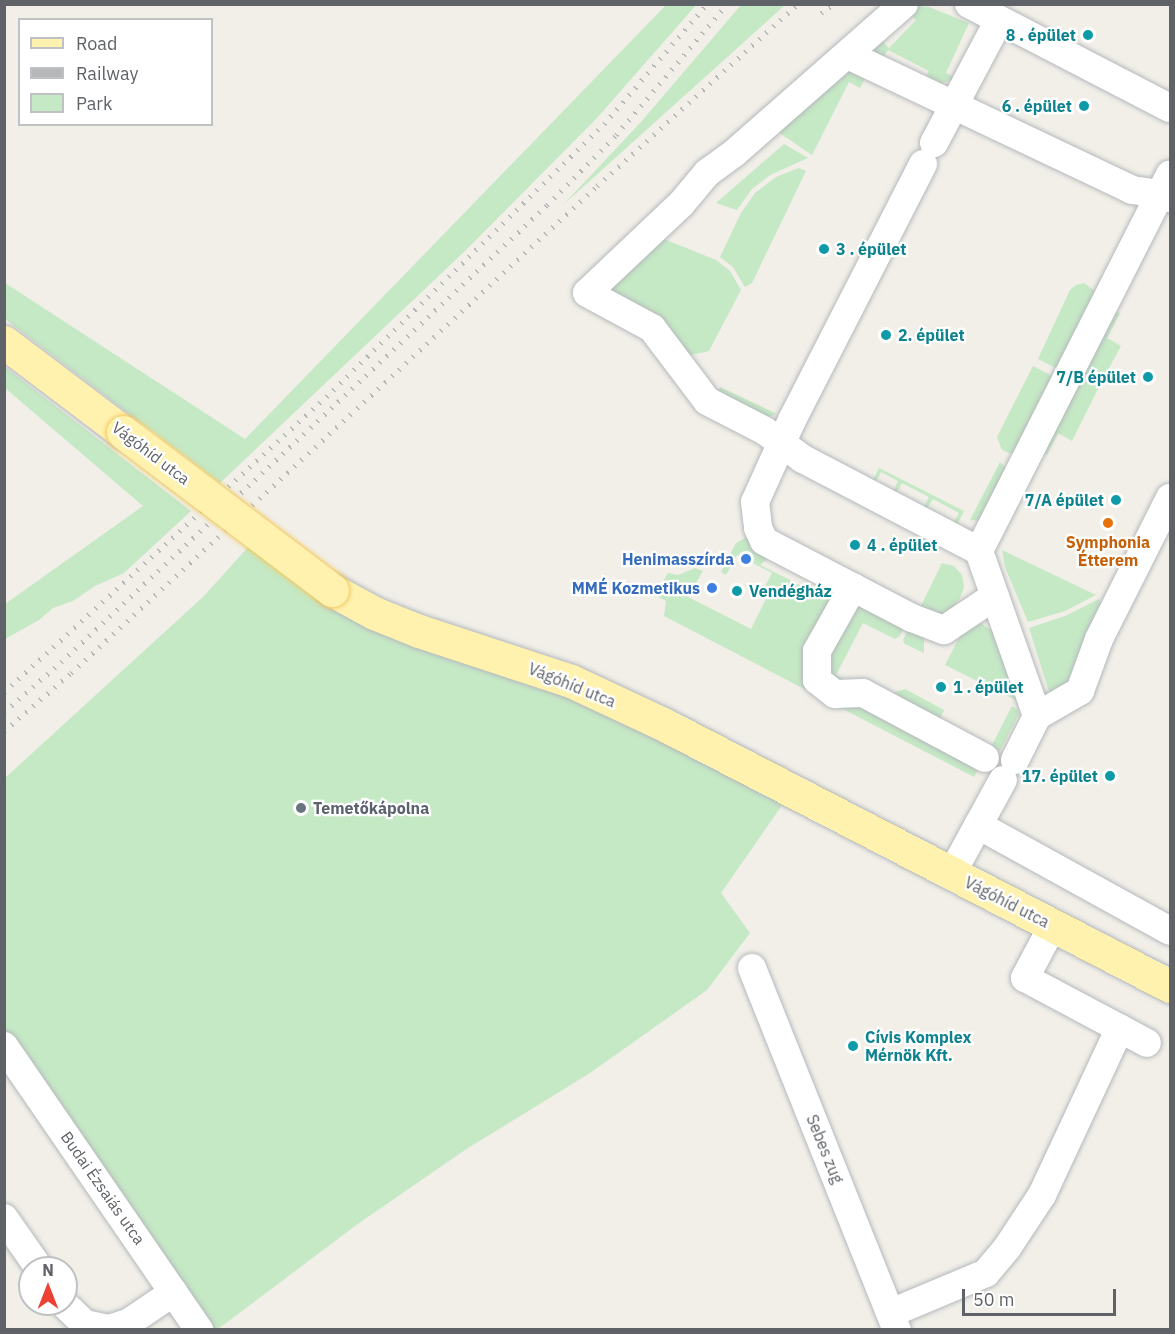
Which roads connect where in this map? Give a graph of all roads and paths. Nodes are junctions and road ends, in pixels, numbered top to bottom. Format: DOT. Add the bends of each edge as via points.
graph roads {
  1 [pos="904,4"];
  2 [pos="969,4"];
  3 [pos="999,20"];
  4 [pos="848,55"];
  5 [pos="952,105"];
  6 [pos="1170,108"];
  7 [pos="1167,189"];
  8 [pos="4,342"];
  9 [pos="781,444"];
  10 [pos="1170,498"];
  11 [pos="979,551"];
  12 [pos="853,587"];
  13 [pos="995,596"];
  14 [pos="1037,716"];
  15 [pos="985,758"];
  16 [pos="978,825"];
  17 [pos="952,873"];
  18 [pos="1053,925"];
  19 [pos="1170,931"];
  20 [pos="752,968"];
  21 [pos="1170,986"];
  22 [pos="1120,1028"];
  23 [pos="1147,1042"];
  24 [pos="5,1047"];
  25 [pos="4,1218"];
  26 [pos="31,1256"];
  27 [pos="174,1292"];
  28 [pos="74,1316"];
  29 [pos="894,1321"];
  30 [pos="199,1329"];
  1 -- 4 [label="street"];
  2 -- 3 [label="street"];
  3 -- 5 [label="street"];
  3 -- 6 [label="street"];
  4 -- 5 [label="street"];
  4 -- 9 [label="street" via="707,172 681,204 586,293 652,328 707,401 765,431"];
  5 -- 7 [label="street" via="1132,190"];
  5 -- 9 [label="street"];
  7 -- 11 [label="street"];
  8 -- 17 [label="main road, Vágóhíd utca, bridge" via="332,590 419,631 571,681 663,724"];
  9 -- 11 [label="street"];
  9 -- 12 [label="street" via="755,502 764,541"];
  10 -- 14 [label="street" via="1103,631 1080,691"];
  11 -- 13 [label="street"];
  12 -- 13 [label="street" via="944,630"];
  12 -- 15 [label="street" via="816,651 817,680 835,694 863,693"];
  13 -- 14 [label="street"];
  14 -- 16 [label="street"];
  16 -- 17 [label="street"];
  16 -- 19 [label="street"];
  17 -- 18 [label="main road, Vágóhíd utca"];
  18 -- 21 [label="main road, Vágóhíd utca"];
  18 -- 22 [label="street" via="1025,978"];
  20 -- 29 [label="street, Sebes zug"];
  22 -- 23 [label="street"];
  22 -- 29 [label="street" via="1042,1195 1007,1248 986,1273"];
  24 -- 27 [label="street, Budai Ézsaiás utca"];
  25 -- 26 [label="street"];
  27 -- 28 [label="street" via="128,1323 109,1329 85,1324"];
  27 -- 30 [label="street, Budai Ézsaiás utca"];
}
